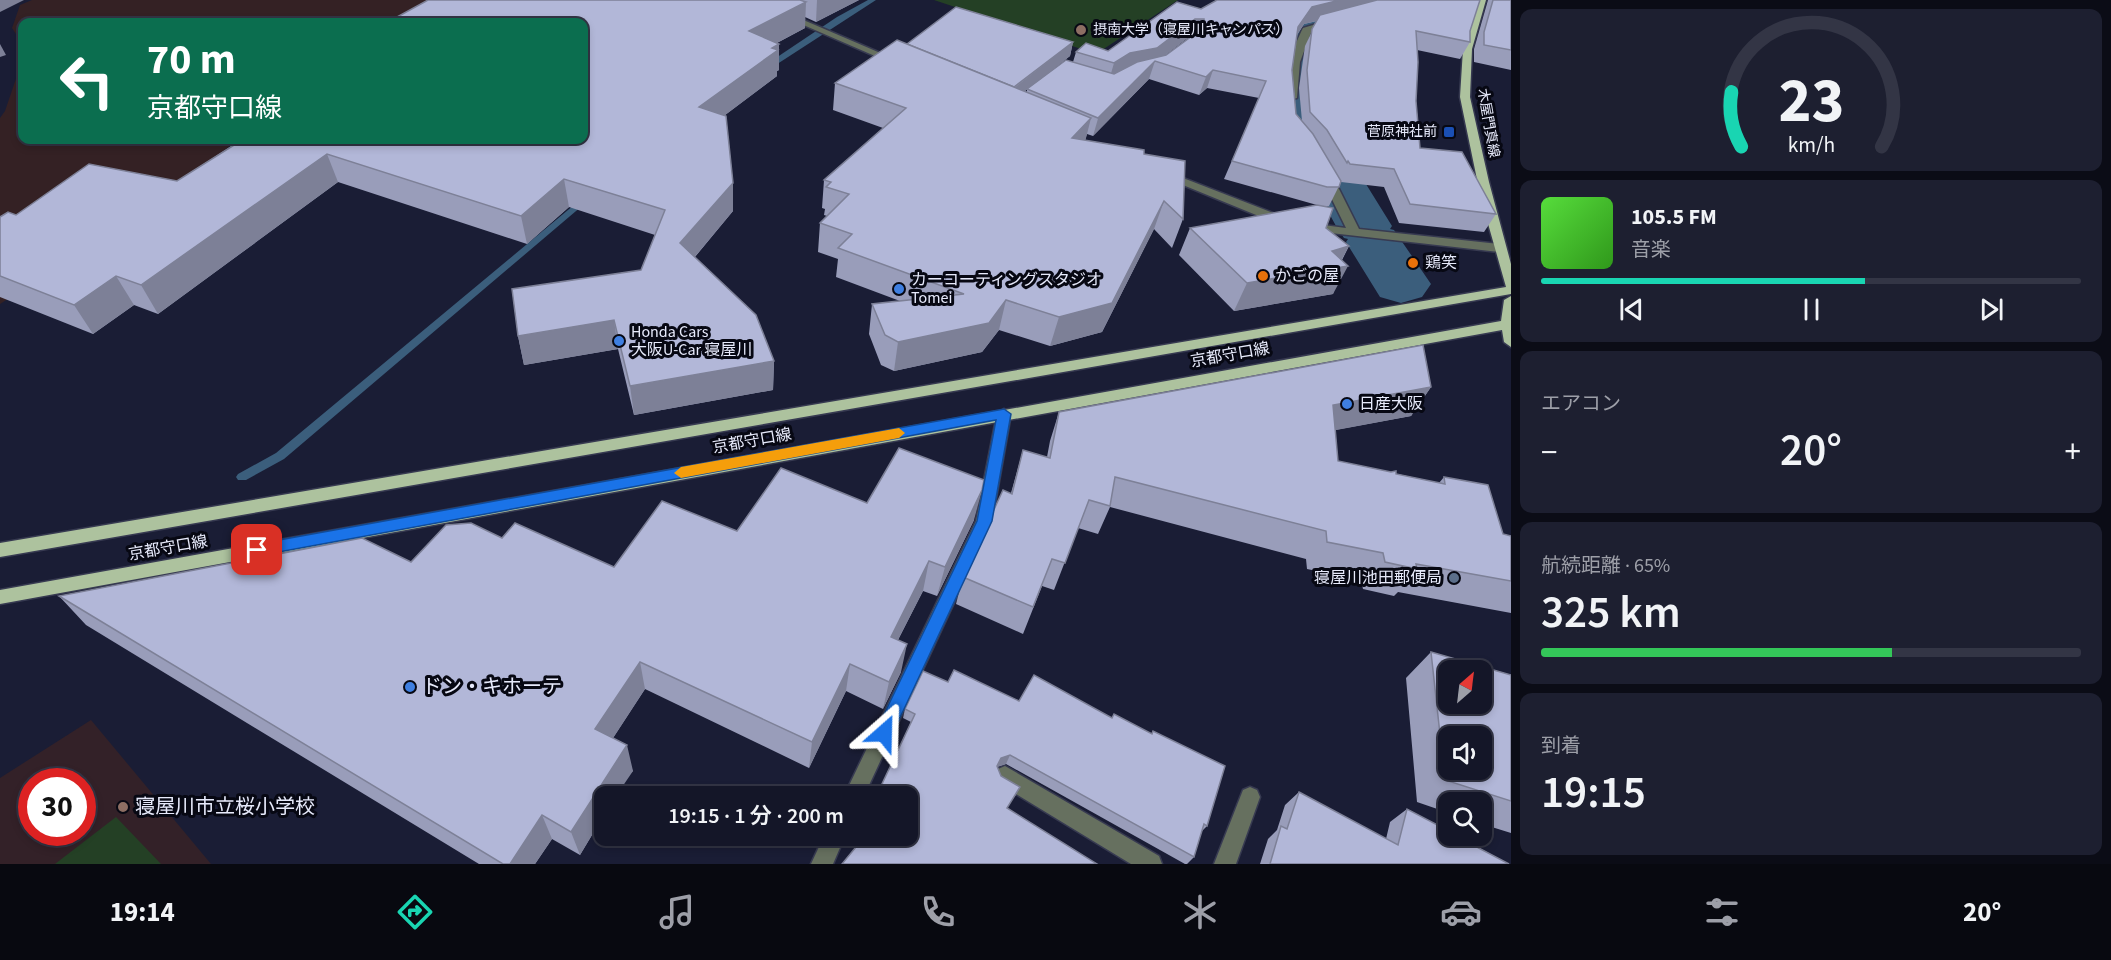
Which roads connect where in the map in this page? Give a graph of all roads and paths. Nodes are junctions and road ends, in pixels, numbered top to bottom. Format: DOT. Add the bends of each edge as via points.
graph roads {
  1 [pos="750,0"];
  2 [pos="1482,0"];
  3 [pos="1342,20"];
  4 [pos="903,65"];
  5 [pos="1293,110"];
  6 [pos="1153,168"];
  7 [pos="1322,169"];
  8 [pos="1354,231"];
  9 [pos="1499,248"];
  10 [pos="1511,285"];
  11 [pos="1511,290"];
  12 [pos="1511,300"];
  13 [pos="1509,324"];
  14 [pos="1511,342"];
  15 [pos="1004,414"];
  16 [pos="0,550"];
  17 [pos="0,597"];
  18 [pos="1005,776"];
  19 [pos="859,786"];
  20 [pos="1250,797"];
  21 [pos="830,846"];
  22 [pos="822,864"];
  23 [pos="1151,864"];
  24 [pos="1226,864"];
  1 -- 4 [label="street"];
  2 -- 9 [label="main road, 木屋門真線" via="1475,17 1464,82 1473,140"];
  3 -- 5 [label="street" via="1308,28 1298,45"];
  6 -- 8 [label="street" via="1284,222"];
  7 -- 8 [label="street"];
  8 -- 9 [label="street"];
  9 -- 10 [label="main road, 木屋門真線"];
  11 -- 16 [label="main road, 京都守口線"];
  12 -- 13 [label="main road"];
  13 -- 14 [label="main road"];
  13 -- 15 [label="main road, 京都守口線"];
  15 -- 17 [label="main road, 京都守口線"];
  15 -- 19 [label="street" via="984,521"];
  18 -- 23 [label="street"];
  20 -- 24 [label="street"];
  21 -- 22 [label="street"];
}
